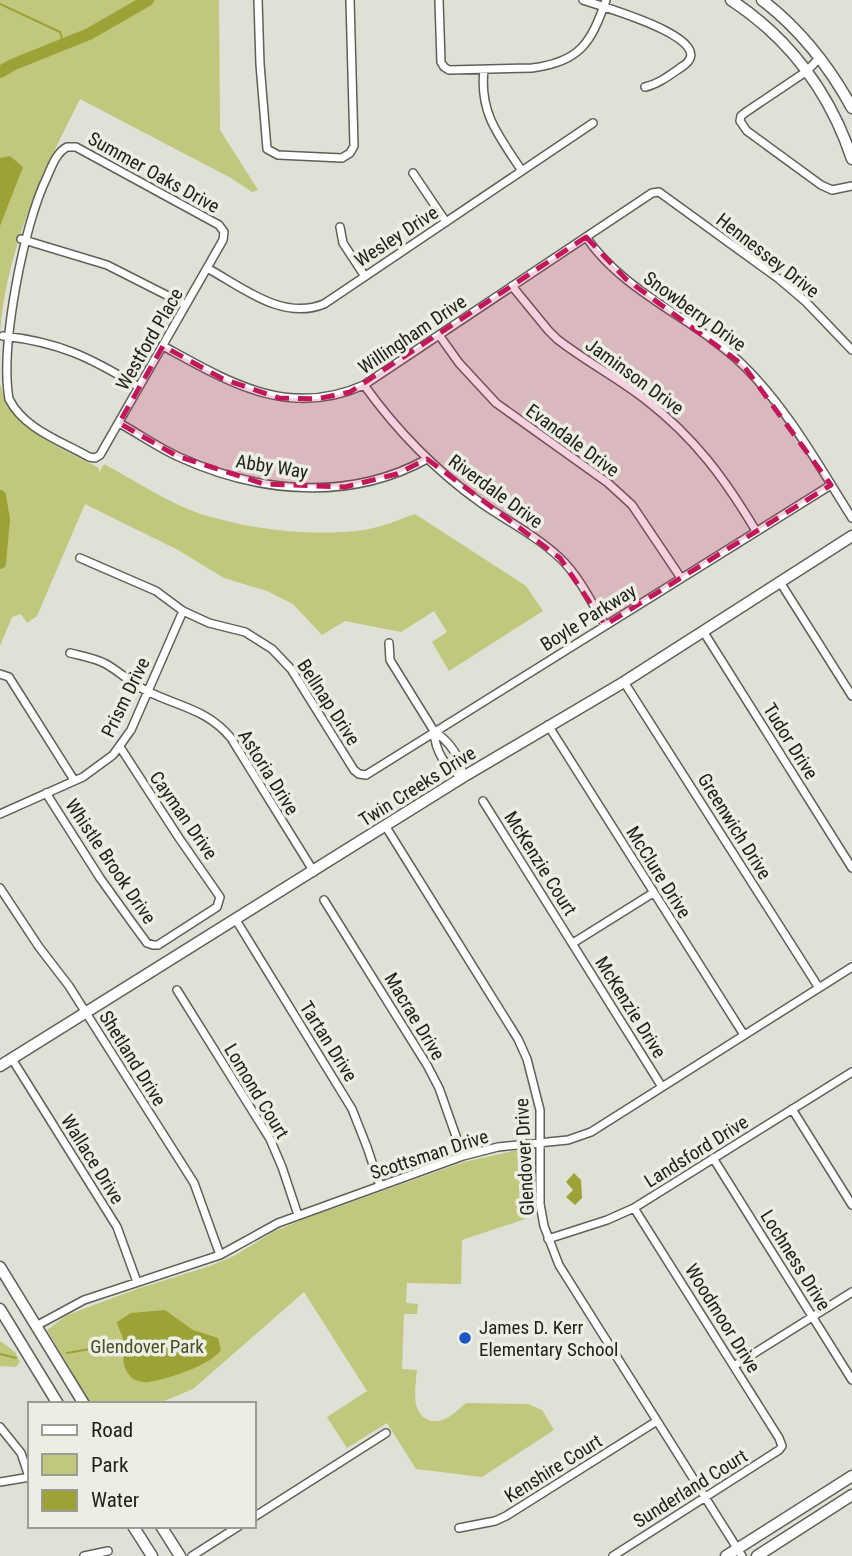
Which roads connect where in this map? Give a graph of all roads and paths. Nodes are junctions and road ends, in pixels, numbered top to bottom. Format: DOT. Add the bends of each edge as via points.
graph roads {
  1 [pos="258,0"];
  2 [pos="350,0"];
  3 [pos="439,0"];
  4 [pos="583,0"];
  5 [pos="731,0"];
  6 [pos="762,0"];
  7 [pos="605,4"];
  8 [pos="820,57"];
  9 [pos="484,70"];
  10 [pos="807,71"];
  11 [pos="645,87"];
  12 [pos="852,107"];
  13 [pos="593,123"];
  14 [pos="852,159"];
  15 [pos="522,171"];
  16 [pos="413,173"];
  17 [pos="852,186"];
  18 [pos="659,192"];
  19 [pos="446,222"];
  20 [pos="340,226"];
  21 [pos="224,232"];
  22 [pos="586,237"];
  23 [pos="21,239"];
  24 [pos="207,268"];
  25 [pos="364,275"];
  26 [pos="512,286"];
  27 [pos="186,305"];
  28 [pos="439,335"];
  29 [pos="3,336"];
  30 [pos="163,346"];
  31 [pos="852,350"];
  32 [pos="364,385"];
  33 [pos="139,387"];
  34 [pos="119,423"];
  35 [pos="427,459"];
  36 [pos="831,485"];
  37 [pos="852,518"];
  38 [pos="756,531"];
  39 [pos="852,536"];
  40 [pos="80,558"];
  41 [pos="681,578"];
  42 [pos="780,582"];
  43 [pos="183,611"];
  44 [pos="605,625"];
  45 [pos="703,631"];
  46 [pos="389,643"];
  47 [pos="70,653"];
  48 [pos="2,674"];
  49 [pos="624,682"];
  50 [pos="147,691"];
  51 [pos="852,696"];
  52 [pos="548,725"];
  53 [pos="434,731"];
  54 [pos="120,747"];
  55 [pos="362,775"];
  56 [pos="463,777"];
  57 [pos="74,780"];
  58 [pos="46,793"];
  59 [pos="483,801"];
  60 [pos="0,814"];
  61 [pos="386,827"];
  62 [pos="852,868"];
  63 [pos="314,872"];
  64 [pos="0,888"];
  65 [pos="653,893"];
  66 [pos="220,900"];
  67 [pos="324,900"];
  68 [pos="236,920"];
  69 [pos="573,943"];
  70 [pos="852,967"];
  71 [pos="819,988"];
  72 [pos="177,990"];
  73 [pos="86,1013"];
  74 [pos="744,1035"];
  75 [pos="12,1059"];
  76 [pos="0,1066"];
  77 [pos="852,1072"];
  78 [pos="662,1087"];
  79 [pos="792,1109"];
  80 [pos="539,1143"];
  81 [pos="463,1156"];
  82 [pos="713,1158"];
  83 [pos="380,1186"];
  84 [pos="852,1205"];
  85 [pos="634,1208"];
  86 [pos="298,1215"];
  87 [pos="548,1239"];
  88 [pos="219,1255"];
  89 [pos="0,1267"];
  90 [pos="137,1282"];
  91 [pos="852,1292"];
  92 [pos="0,1309"];
  93 [pos="813,1317"];
  94 [pos="36,1326"];
  95 [pos="734,1366"];
  96 [pos="852,1380"];
  97 [pos="57,1402"];
  98 [pos="84,1402"];
  99 [pos="657,1421"];
  100 [pos="0,1427"];
  101 [pos="386,1433"];
  102 [pos="782,1446"];
  103 [pos="28,1474"];
  104 [pos="852,1476"];
  105 [pos="28,1477"];
  106 [pos="0,1482"];
  107 [pos="852,1495"];
  108 [pos="705,1497"];
  109 [pos="256,1516"];
  110 [pos="134,1528"];
  111 [pos="162,1528"];
  112 [pos="236,1528"];
  113 [pos="459,1528"];
  114 [pos="108,1551"];
  115 [pos="739,1552"];
  116 [pos="85,1556"];
  117 [pos="152,1556"];
  118 [pos="180,1556"];
  119 [pos="192,1556"];
  120 [pos="613,1556"];
  121 [pos="726,1556"];
  122 [pos="757,1556"];
  1 -- 2 [label="street" via="264,145 278,155 342,158 354,146"];
  3 -- 9 [label="street" via="442,65 449,70"];
  4 -- 7 [label="street"];
  5 -- 10 [label="street" via="774,34"];
  6 -- 8 [label="street"];
  7 -- 9 [label="street" via="590,40 566,58 544,66"];
  7 -- 11 [label="street" via="665,28 688,48 688,63"];
  8 -- 10 [label="street"];
  8 -- 12 [label="street"];
  9 -- 15 [label="street" via="488,117"];
  10 -- 14 [label="street" via="834,114"];
  10 -- 17 [label="street" via="746,112 740,121 821,186 832,190"];
  13 -- 15 [label="street, Wesley Drive"];
  15 -- 19 [label="street, Wesley Drive"];
  16 -- 19 [label="street"];
  18 -- 22 [label="street, Willingham Drive"];
  18 -- 31 [label="street, Hennessey Drive" via="779,279"];
  19 -- 25 [label="street, Wesley Drive"];
  20 -- 25 [label="street" via="343,243"];
  21 -- 23 [label="street, Summer Oaks Drive" via="219,225 76,146 59,152"];
  21 -- 24 [label="street, Westford Place"];
  22 -- 26 [label="street, Willingham Drive"];
  22 -- 36 [label="street, Snowberry Drive" via="626,279 743,365 786,416"];
  23 -- 27 [label="street" via="107,265"];
  23 -- 29 [label="street"];
  24 -- 25 [label="street, Wesley Drive" via="291,310 324,304"];
  24 -- 27 [label="street, Westford Place"];
  26 -- 28 [label="street, Willingham Drive"];
  26 -- 38 [label="street, Jaminson Drive" via="557,339 645,398 684,432 716,470"];
  27 -- 30 [label="street, Westford Place"];
  28 -- 32 [label="street, Willingham Drive"];
  28 -- 41 [label="street, Evandale Drive" via="496,403 632,505"];
  29 -- 33 [label="street" via="60,346"];
  29 -- 34 [label="street, Westford Place" via="4,386 15,410 30,425 95,458"];
  30 -- 32 [label="street, Willingham Drive" via="223,379 279,398 317,399"];
  30 -- 33 [label="street, Westford Place"];
  32 -- 35 [label="street, Riverdale Drive"];
  33 -- 34 [label="street, Westford Place"];
  34 -- 35 [label="street, Abby Way" via="186,460 264,484 319,489 368,484"];
  35 -- 44 [label="street, Riverdale Drive" via="560,558"];
  36 -- 37 [label="street, Snowberry Drive"];
  36 -- 38 [label="street, Boyle Parkway"];
  38 -- 41 [label="street, Boyle Parkway"];
  39 -- 42 [label="street, Twin Creeks Drive"];
  40 -- 43 [label="street, Bellnap Drive" via="156,591"];
  41 -- 44 [label="street, Boyle Parkway"];
  42 -- 45 [label="street, Twin Creeks Drive"];
  42 -- 51 [label="street"];
  43 -- 50 [label="street, Prism Drive"];
  43 -- 55 [label="street, Bellnap Drive" via="244,632 272,649 291,669 354,770"];
  44 -- 53 [label="street, Boyle Parkway"];
  45 -- 49 [label="street, Twin Creeks Drive"];
  45 -- 62 [label="street, Tudor Drive"];
  46 -- 53 [label="street" via="390,660"];
  47 -- 50 [label="street, Astoria Drive" via="106,664"];
  48 -- 57 [label="street" via="9,677"];
  49 -- 52 [label="street, Twin Creeks Drive"];
  49 -- 71 [label="street, Greenwich Drive"];
  50 -- 54 [label="street, Prism Drive"];
  50 -- 63 [label="street, Astoria Drive" via="197,710 225,731"];
  52 -- 56 [label="street, Twin Creeks Drive"];
  52 -- 65 [label="street, McClure Drive"];
  53 -- 55 [label="street, Boyle Parkway"];
  53 -- 56 [label="street" via="446,739 462,764"];
  53 -- 56 [label="street" via="435,746 451,771"];
  54 -- 57 [label="street, Prism Drive" via="95,770"];
  54 -- 66 [label="street, Cayman Drive" via="220,893"];
  56 -- 61 [label="street, Twin Creeks Drive"];
  57 -- 58 [label="street, Prism Drive"];
  58 -- 60 [label="street, Prism Drive"];
  58 -- 66 [label="street, Whistle Brook Drive" via="100,878 150,944 158,944"];
  59 -- 69 [label="street, McKenzie Court"];
  61 -- 63 [label="street, Twin Creeks Drive"];
  61 -- 80 [label="street, Glendover Drive" via="518,1039 536,1090"];
  63 -- 68 [label="street, Twin Creeks Drive"];
  64 -- 73 [label="street, Shetland Drive"];
  65 -- 69 [label="street"];
  65 -- 74 [label="street, McClure Drive"];
  67 -- 81 [label="street, Macrae Drive" via="427,1065"];
  68 -- 73 [label="street, Twin Creeks Drive"];
  68 -- 83 [label="street, Tartan Drive" via="352,1109"];
  69 -- 78 [label="street, McKenzie Drive"];
  70 -- 71 [label="street, Scottsman Drive"];
  71 -- 74 [label="street, Scottsman Drive"];
  72 -- 86 [label="street, Lomond Court" via="270,1139"];
  73 -- 75 [label="street, Twin Creeks Drive"];
  73 -- 88 [label="street, Shetland Drive" via="194,1183"];
  74 -- 78 [label="street, Scottsman Drive"];
  75 -- 76 [label="street, Twin Creeks Drive"];
  75 -- 90 [label="street, Wallace Drive" via="117,1227"];
  77 -- 79 [label="street, Landsford Drive"];
  78 -- 80 [label="street, Scottsman Drive" via="591,1132"];
  79 -- 82 [label="street, Landsford Drive"];
  79 -- 84 [label="street"];
  80 -- 81 [label="street, Scottsman Drive"];
  80 -- 87 [label="street, Glendover Drive" via="540,1204"];
  81 -- 83 [label="street, Scottsman Drive"];
  82 -- 85 [label="street, Landsford Drive"];
  82 -- 93 [label="street, Lochness Drive"];
  83 -- 86 [label="street, Scottsman Drive"];
  85 -- 87 [label="street, Landsford Drive"];
  85 -- 95 [label="street, Woodmoor Drive"];
  86 -- 88 [label="street, Scottsman Drive"];
  87 -- 99 [label="street, Glendover Drive" via="571,1286"];
  88 -- 90 [label="street, Scottsman Drive"];
  89 -- 94 [label="street"];
  90 -- 94 [label="street, Scottsman Drive" via="84,1300"];
  91 -- 93 [label="street"];
  92 -- 97 [label="street"];
  93 -- 95 [label="street"];
  93 -- 96 [label="street, Lochness Drive"];
  94 -- 98 [label="street"];
  95 -- 102 [label="street, Woodmoor Drive"];
  99 -- 108 [label="street, Glendover Drive"];
  99 -- 113 [label="street, Kenshire Court" via="506,1516"];
  100 -- 103 [label="street" via="21,1453"];
  101 -- 109 [label="street"];
  102 -- 108 [label="street, Sunderland Court"];
  104 -- 115 [label="street"];
  105 -- 106 [label="street"];
  107 -- 122 [label="street"];
  108 -- 115 [label="street, Glendover Drive"];
  108 -- 120 [label="street, Sunderland Court"];
  110 -- 117 [label="street"];
  111 -- 118 [label="street"];
  112 -- 119 [label="street"];
  114 -- 116 [label="street"];
  115 -- 121 [label="street"];
}
